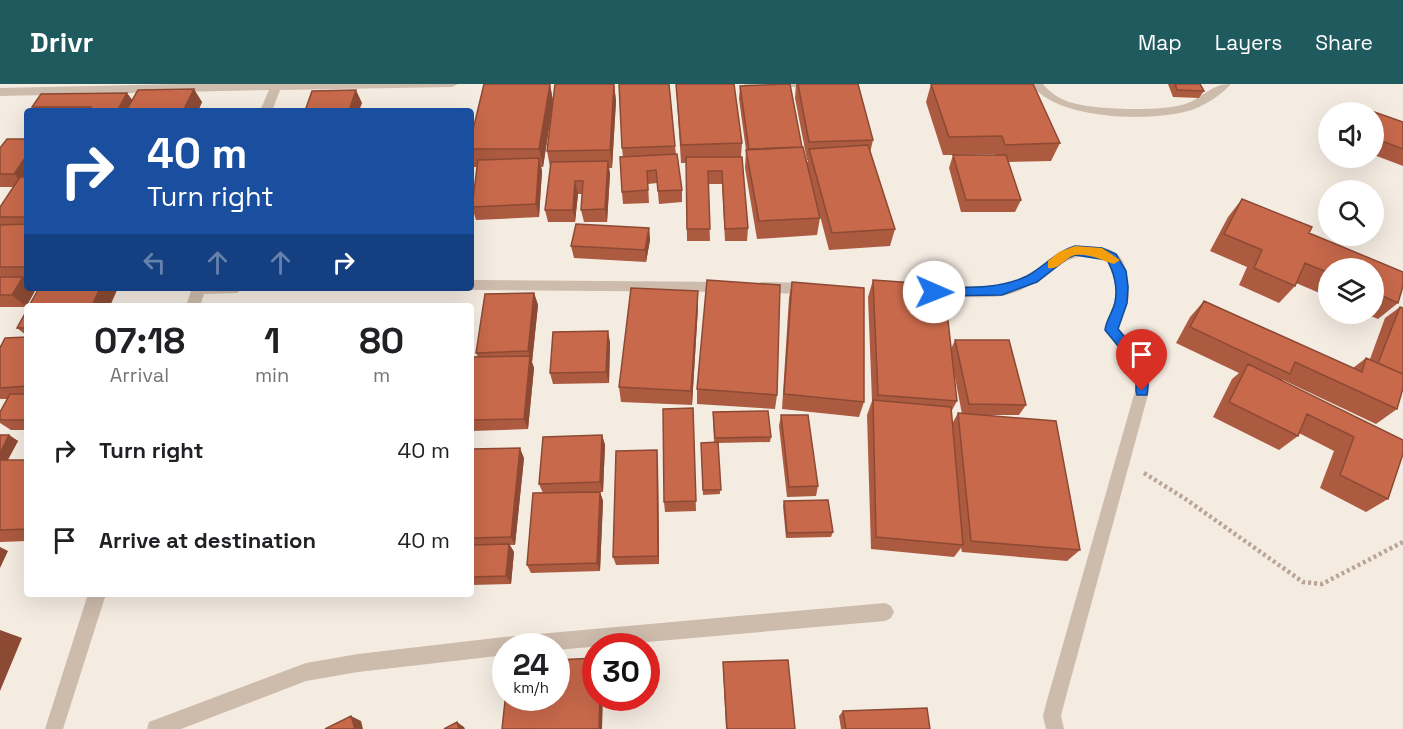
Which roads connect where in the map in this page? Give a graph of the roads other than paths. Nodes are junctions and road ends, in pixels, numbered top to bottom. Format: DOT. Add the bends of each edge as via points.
graph roads {
  1 [pos="452,84"];
  2 [pos="749,84"];
  3 [pos="830,84"];
  4 [pos="1037,84"];
  5 [pos="1225,84"];
  6 [pos="274,88"];
  7 [pos="0,92"];
  8 [pos="267,108"];
  9 [pos="474,285"];
  10 [pos="822,288"];
  11 [pos="910,291"];
  12 [pos="97,597"];
  13 [pos="885,612"];
  14 [pos="54,729"];
  15 [pos="156,729"];
  16 [pos="1055,729"];
  1 -- 6 [label="street"];
  2 -- 3 [label="street"];
  4 -- 5 [label="street" via="1051,98 1077,108 1160,112 1188,108"];
  6 -- 7 [label="street" via="151,86"];
  6 -- 8 [label="street"];
  9 -- 10 [label="street"];
  11 -- 16 [label="street" via="1002,291 1032,279 1075,251 1112,257 1119,271 1121,303 1112,330 1143,367 1142,391 1056,704"];
  12 -- 14 [label="street"];
  13 -- 15 [label="street" via="358,663 306,672"];
}
